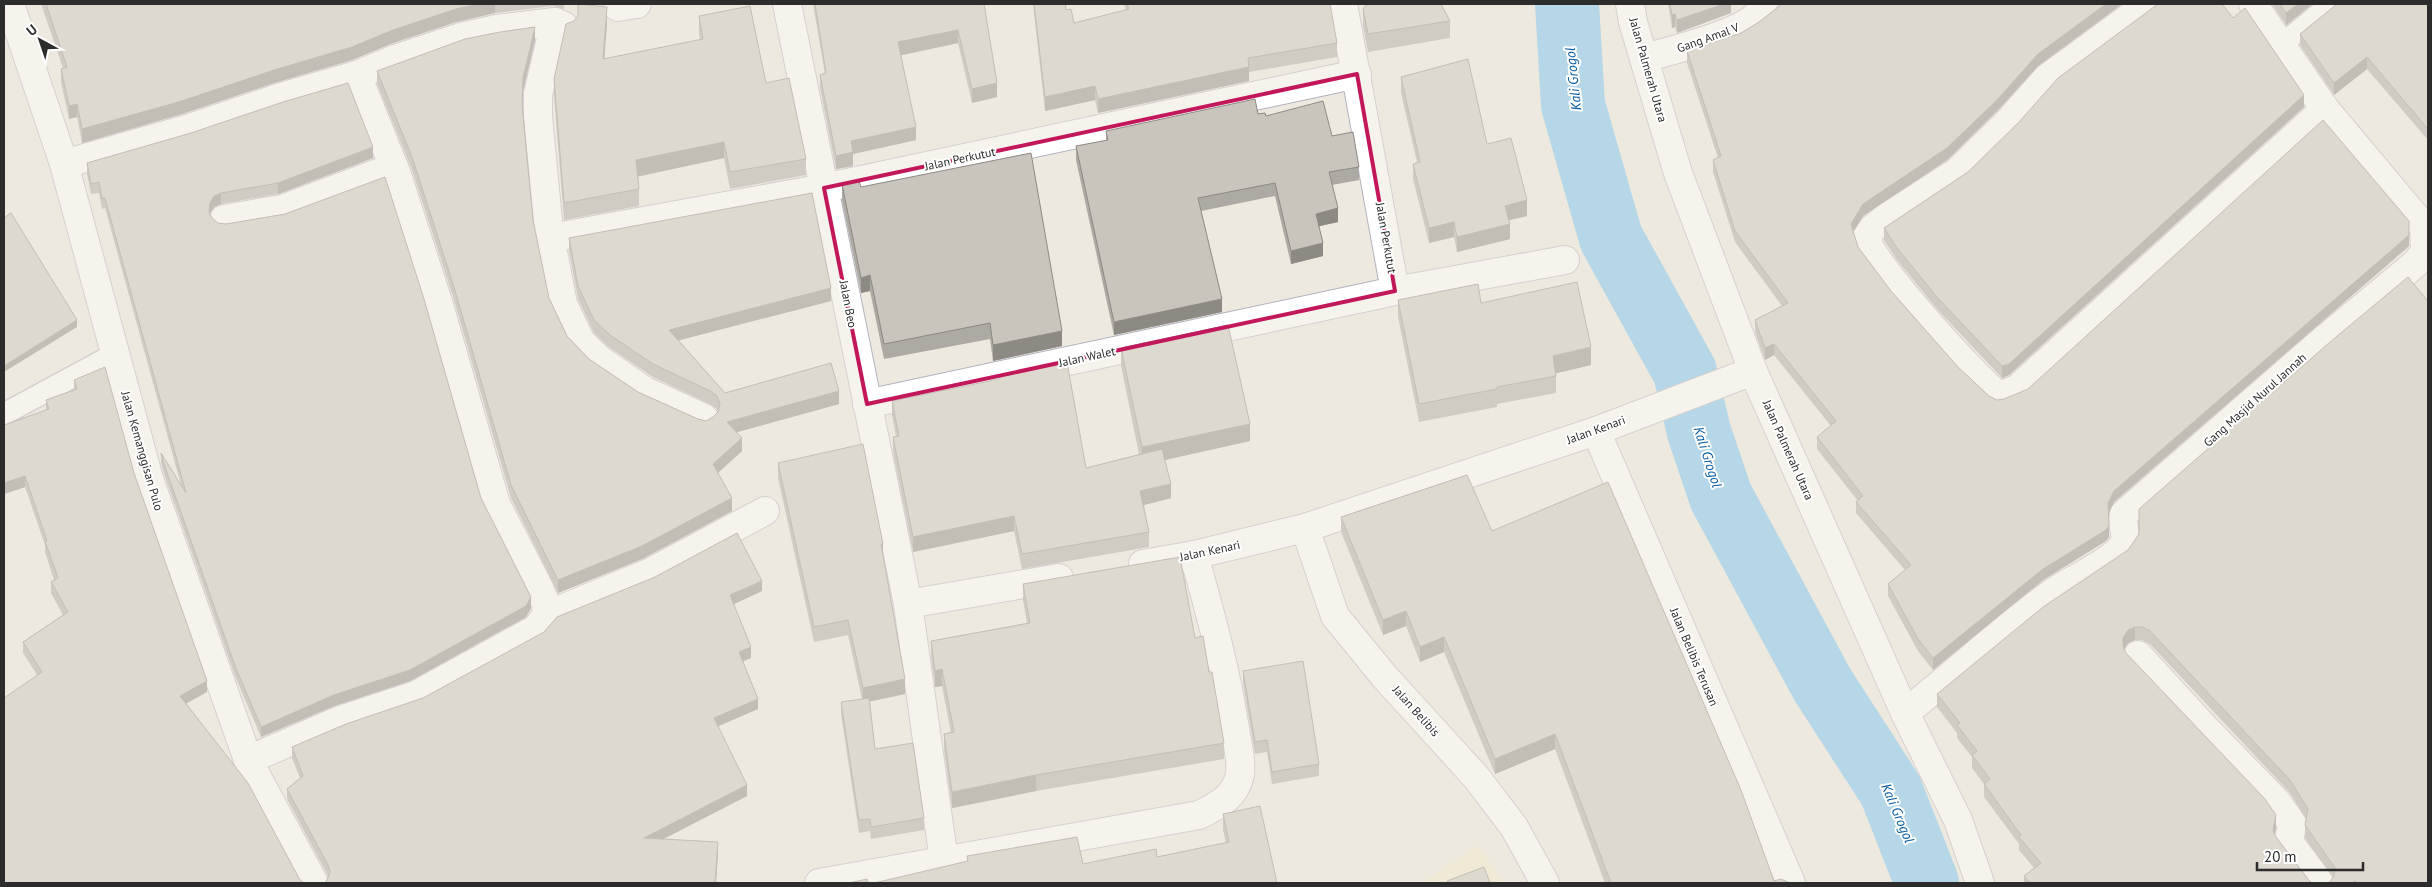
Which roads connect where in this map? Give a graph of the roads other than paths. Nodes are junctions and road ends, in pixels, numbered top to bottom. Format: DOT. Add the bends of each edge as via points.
graph roads {
  1 [pos="10,4"];
  2 [pos="618,4"];
  3 [pos="637,4"];
  4 [pos="787,4"];
  5 [pos="1343,4"];
  6 [pos="1630,4"];
  7 [pos="1763,4"];
  8 [pos="2148,4"];
  9 [pos="2253,4"];
  10 [pos="2330,4"];
  11 [pos="2284,42"];
  12 [pos="1644,58"];
  13 [pos="1357,74"];
  14 [pos="357,75"];
  15 [pos="2325,109"];
  16 [pos="64,164"];
  17 [pos="394,167"];
  18 [pos="824,188"];
  19 [pos="224,219"];
  20 [pos="562,236"];
  21 [pos="2426,254"];
  22 [pos="1566,260"];
  23 [pos="1395,291"];
  24 [pos="115,354"];
  25 [pos="1753,371"];
  26 [pos="867,404"];
  27 [pos="4,414"];
  28 [pos="704,418"];
  29 [pos="1596,431"];
  30 [pos="765,511"];
  31 [pos="1305,528"];
  32 [pos="1194,555"];
  33 [pos="1118,568"];
  34 [pos="1080,575"];
  35 [pos="908,604"];
  36 [pos="546,615"];
  37 [pos="2138,655"];
  38 [pos="1905,714"];
  39 [pos="248,760"];
  40 [pos="944,861"];
  41 [pos="314,883"];
  42 [pos="819,883"];
  43 [pos="1545,883"];
  44 [pos="1791,883"];
  45 [pos="1980,883"];
  46 [pos="2320,883"];
  1 -- 16 [label="street, Jalan Kemanggisan Pulo"];
  2 -- 3 [label="street" via="618,7"];
  4 -- 18 [label="street, Jalan Beo"];
  5 -- 13 [label="street, Jalan Perkutut"];
  6 -- 12 [label="street, Jalan Palmerah Utara"];
  7 -- 12 [label="street, Gang Amal V" via="1747,24"];
  8 -- 15 [label="street" via="2047,78 1957,172 1887,217 1866,238 1868,248 1905,294 1959,356 2000,396 2017,390"];
  9 -- 11 [label="street, Gang Masjid Nurul Jannah"];
  10 -- 11 [label="lane"];
  11 -- 15 [label="street, Gang Masjid Nurul Jannah"];
  12 -- 25 [label="street, Jalan Palmerah Utara" via="1678,173"];
  13 -- 18 [label="street, Jalan Perkutut"];
  13 -- 23 [label="street, Jalan Perkutut"];
  14 -- 16 [label="street"];
  14 -- 17 [label="street"];
  14 -- 28 [label="street" via="461,37 497,29 559,24 538,94 538,117 549,231 562,304 582,342 600,360 639,387"];
  15 -- 21 [label="street, Gang Masjid Nurul Jannah" via="2424,227"];
  16 -- 24 [label="street, Jalan Kemanggisan Pulo"];
  17 -- 19 [label="street" via="282,209"];
  17 -- 36 [label="street" via="439,305 496,504 540,590 546,604"];
  18 -- 20 [label="street, Jalan Perkutut"];
  18 -- 26 [label="street, Jalan Beo"];
  21 -- 38 [label="street, Gang Masjid Nurul Jannah" via="2124,514 2125,540 2122,547 2053,592"];
  22 -- 23 [label="street, Jalan Perkutut"];
  23 -- 26 [label="street, Jalan Walet"];
  24 -- 27 [label="lane"];
  24 -- 39 [label="street, Jalan Kemanggisan Pulo" via="148,479"];
  25 -- 29 [label="street, Jalan Kenari"];
  25 -- 38 [label="street, Jalan Palmerah Utara"];
  26 -- 35 [label="street, Jalan Beo"];
  29 -- 31 [label="street, Jalan Kenari"];
  29 -- 44 [label="street, Jalan Belibis Terusan"];
  30 -- 36 [label="street" via="649,574"];
  31 -- 32 [label="street, Jalan Kenari"];
  31 -- 43 [label="street, Jalan Belibis" via="1334,616 1476,777 1514,827"];
  32 -- 33 [label="street, Jalan Kenari"];
  32 -- 40 [label="street" via="1227,678 1238,752 1240,774 1223,803 1199,815"];
  34 -- 35 [label="street"];
  35 -- 40 [label="street"];
  36 -- 39 [label="street" via="536,629 416,695 340,720"];
  37 -- 46 [label="street" via="2277,802 2293,825 2288,841"];
  38 -- 45 [label="street, Jalan Palmerah Utara" via="1958,820"];
  39 -- 41 [label="street, Jalan Kemanggisan Pulo"];
  40 -- 42 [label="street"];
}
